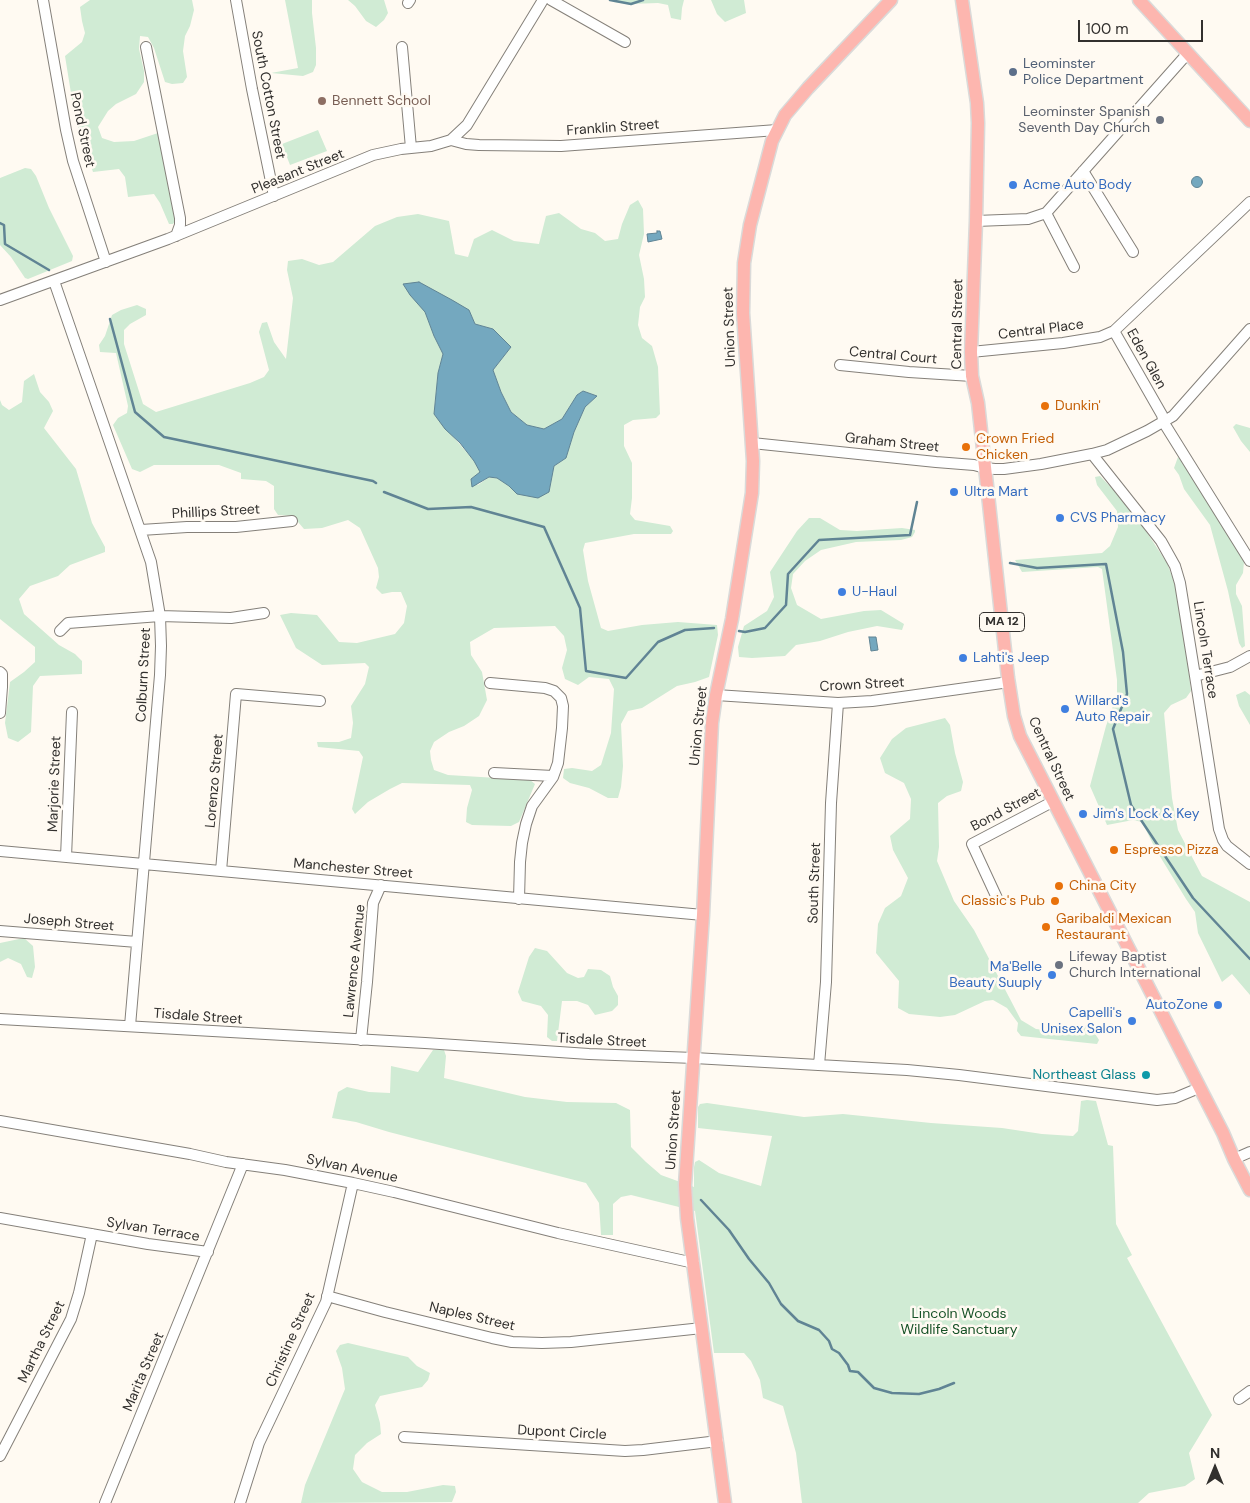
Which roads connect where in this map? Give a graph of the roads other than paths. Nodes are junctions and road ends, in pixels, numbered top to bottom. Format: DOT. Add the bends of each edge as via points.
graph roads {
  1 [pos="43,0"];
  2 [pos="236,0"];
  3 [pos="543,0"];
  4 [pos="552,0"];
  5 [pos="891,0"];
  6 [pos="962,0"];
  7 [pos="1139,0"];
  8 [pos="625,42"];
  9 [pos="146,47"];
  10 [pos="402,47"];
  11 [pos="1188,52"];
  12 [pos="1250,121"];
  13 [pos="777,130"];
  14 [pos="452,140"];
  15 [pos="410,148"];
  16 [pos="1083,171"];
  17 [pos="274,196"];
  18 [pos="1250,202"];
  19 [pos="1046,214"];
  20 [pos="976,221"];
  21 [pos="176,236"];
  22 [pos="1133,252"];
  23 [pos="106,262"];
  24 [pos="1074,267"];
  25 [pos="54,281"];
  26 [pos="0,300"];
  27 [pos="1250,329"];
  28 [pos="1114,330"];
  29 [pos="971,352"];
  30 [pos="840,365"];
  31 [pos="972,376"];
  32 [pos="1164,423"];
  33 [pos="752,442"];
  34 [pos="1092,454"];
  35 [pos="985,468"];
  36 [pos="292,521"];
  37 [pos="141,530"];
  38 [pos="1250,561"];
  39 [pos="264,613"];
  40 [pos="160,616"];
  41 [pos="60,631"];
  42 [pos="1250,656"];
  43 [pos="0,672"];
  44 [pos="1196,676"];
  45 [pos="1009,682"];
  46 [pos="490,683"];
  47 [pos="716,695"];
  48 [pos="320,701"];
  49 [pos="838,702"];
  50 [pos="72,712"];
  51 [pos="0,713"];
  52 [pos="494,773"];
  53 [pos="553,776"];
  54 [pos="1054,801"];
  55 [pos="0,852"];
  56 [pos="66,857"];
  57 [pos="143,864"];
  58 [pos="1250,864"];
  59 [pos="222,871"];
  60 [pos="381,885"];
  61 [pos="997,898"];
  62 [pos="519,899"];
  63 [pos="703,916"];
  64 [pos="0,931"];
  65 [pos="137,942"];
  66 [pos="0,1019"];
  67 [pos="130,1026"];
  68 [pos="361,1040"];
  69 [pos="694,1058"];
  70 [pos="819,1065"];
  71 [pos="1200,1088"];
  72 [pos="0,1121"];
  73 [pos="1250,1152"];
  74 [pos="1234,1159"];
  75 [pos="243,1164"];
  76 [pos="353,1183"];
  77 [pos="1250,1190"];
  78 [pos="0,1218"];
  79 [pos="92,1234"];
  80 [pos="208,1252"];
  81 [pos="694,1263"];
  82 [pos="327,1296"];
  83 [pos="702,1328"];
  84 [pos="1250,1391"];
  85 [pos="1239,1399"];
  86 [pos="404,1437"];
  87 [pos="718,1441"];
  88 [pos="0,1456"];
  89 [pos="105,1503"];
  90 [pos="240,1503"];
  91 [pos="726,1503"];
  1 -- 23 [label="street, Pond Street" via="71,153"];
  2 -- 17 [label="street, South Cotton Street"];
  3 -- 14 [label="street" via="467,125"];
  4 -- 8 [label="street"];
  5 -- 13 [label="main road, Union Street" via="792,105"];
  6 -- 20 [label="main road, Central Street / MA 12" via="978,123"];
  7 -- 11 [label="main road"];
  9 -- 21 [label="street" via="180,218"];
  10 -- 15 [label="street"];
  11 -- 12 [label="main road"];
  11 -- 16 [label="street"];
  13 -- 14 [label="street, Franklin Street" via="561,146 479,145"];
  13 -- 33 [label="main road, Union Street" via="752,219 743,268"];
  14 -- 15 [label="street, Pleasant Street"];
  15 -- 17 [label="street, Pleasant Street" via="374,156"];
  16 -- 19 [label="street"];
  16 -- 22 [label="street"];
  17 -- 21 [label="street, Pleasant Street"];
  18 -- 28 [label="street, Eden Glen"];
  19 -- 20 [label="street" via="1028,219"];
  19 -- 24 [label="street"];
  20 -- 29 [label="main road, Central Street / MA 12"];
  21 -- 23 [label="street, Pleasant Street"];
  23 -- 25 [label="street, Pleasant Street"];
  25 -- 26 [label="street, Pleasant Street"];
  25 -- 37 [label="street, Colburn Street"];
  27 -- 32 [label="street, Graham Street" via="1192,397"];
  28 -- 29 [label="street, Central Place" via="1063,343"];
  28 -- 32 [label="street, Eden Glen"];
  29 -- 31 [label="main road, Central Street / MA 12"];
  30 -- 31 [label="street, Central Court"];
  31 -- 35 [label="main road, Central Street / MA 12"];
  32 -- 34 [label="street, Graham Street"];
  32 -- 38 [label="street, Eden Glen"];
  33 -- 35 [label="street, Graham Street"];
  33 -- 47 [label="main road, Union Street" via="749,514"];
  34 -- 35 [label="street, Graham Street" via="1004,469"];
  34 -- 44 [label="street, Lincoln Terrace" via="1161,541 1175,566"];
  35 -- 45 [label="main road, Central Street / MA 12"];
  36 -- 37 [label="street, Phillips Street" via="236,527"];
  37 -- 40 [label="street, Colburn Street" via="151,562"];
  39 -- 40 [label="street" via="231,618"];
  40 -- 41 [label="street" via="68,622"];
  40 -- 57 [label="street, Colburn Street" via="160,675"];
  42 -- 44 [label="street" via="1230,667"];
  43 -- 51 [label="street"];
  44 -- 58 [label="street, Lincoln Terrace" via="1220,833 1229,848"];
  45 -- 49 [label="street, Crown Street" via="887,699"];
  45 -- 54 [label="main road, Central Street / MA 12" via="1020,736"];
  46 -- 53 [label="street" via="544,688 561,698 562,728 558,763"];
  47 -- 49 [label="street, Crown Street"];
  47 -- 63 [label="main road, Union Street" via="711,729"];
  48 -- 59 [label="street, Lorenzo Street" via="236,694"];
  49 -- 70 [label="street, South Street" via="826,982"];
  50 -- 56 [label="street, Marjorie Street"];
  52 -- 53 [label="street"];
  53 -- 62 [label="street" via="532,806 526,824"];
  54 -- 61 [label="street, Bond Street" via="972,844"];
  54 -- 71 [label="main road, Central Street / MA 12"];
  55 -- 56 [label="street, Manchester Street"];
  56 -- 57 [label="street, Manchester Street"];
  57 -- 59 [label="street, Manchester Street"];
  57 -- 65 [label="street, Colburn Street"];
  59 -- 60 [label="street, Manchester Street"];
  60 -- 62 [label="street, Manchester Street"];
  60 -- 68 [label="street, Lawrence Avenue" via="373,904"];
  62 -- 63 [label="street, Manchester Street"];
  63 -- 69 [label="main road, Union Street"];
  64 -- 65 [label="street, Joseph Street"];
  65 -- 67 [label="street, Colburn Street"];
  66 -- 67 [label="street, Tisdale Street"];
  67 -- 68 [label="street, Tisdale Street"];
  68 -- 69 [label="street, Tisdale Street"];
  69 -- 70 [label="street, Tisdale Street"];
  69 -- 81 [label="main road, Union Street" via="686,1185"];
  70 -- 71 [label="street, Tisdale Street" via="959,1075 1157,1100 1175,1098"];
  71 -- 74 [label="main road, Central Street / MA 12"];
  72 -- 75 [label="street, Sylvan Avenue"];
  73 -- 74 [label="street"];
  74 -- 77 [label="main road, Central Street / MA 12"];
  75 -- 76 [label="street, Sylvan Avenue"];
  75 -- 80 [label="street, Sylvan Terrace"];
  76 -- 81 [label="street, Sylvan Avenue"];
  76 -- 82 [label="street, Christine Street"];
  78 -- 79 [label="street, Sylvan Terrace"];
  79 -- 80 [label="street, Sylvan Terrace"];
  79 -- 88 [label="street, Martha Street" via="71,1319"];
  80 -- 89 [label="street, Marita Street"];
  81 -- 83 [label="main road, Union Street"];
  82 -- 83 [label="street, Naples Street" via="512,1342 571,1342"];
  82 -- 90 [label="street, Christine Street" via="259,1443"];
  83 -- 87 [label="main road, Union Street"];
  84 -- 85 [label="street"];
  86 -- 87 [label="street, Dupont Circle" via="625,1451"];
  87 -- 91 [label="main road, Union Street"];
}
